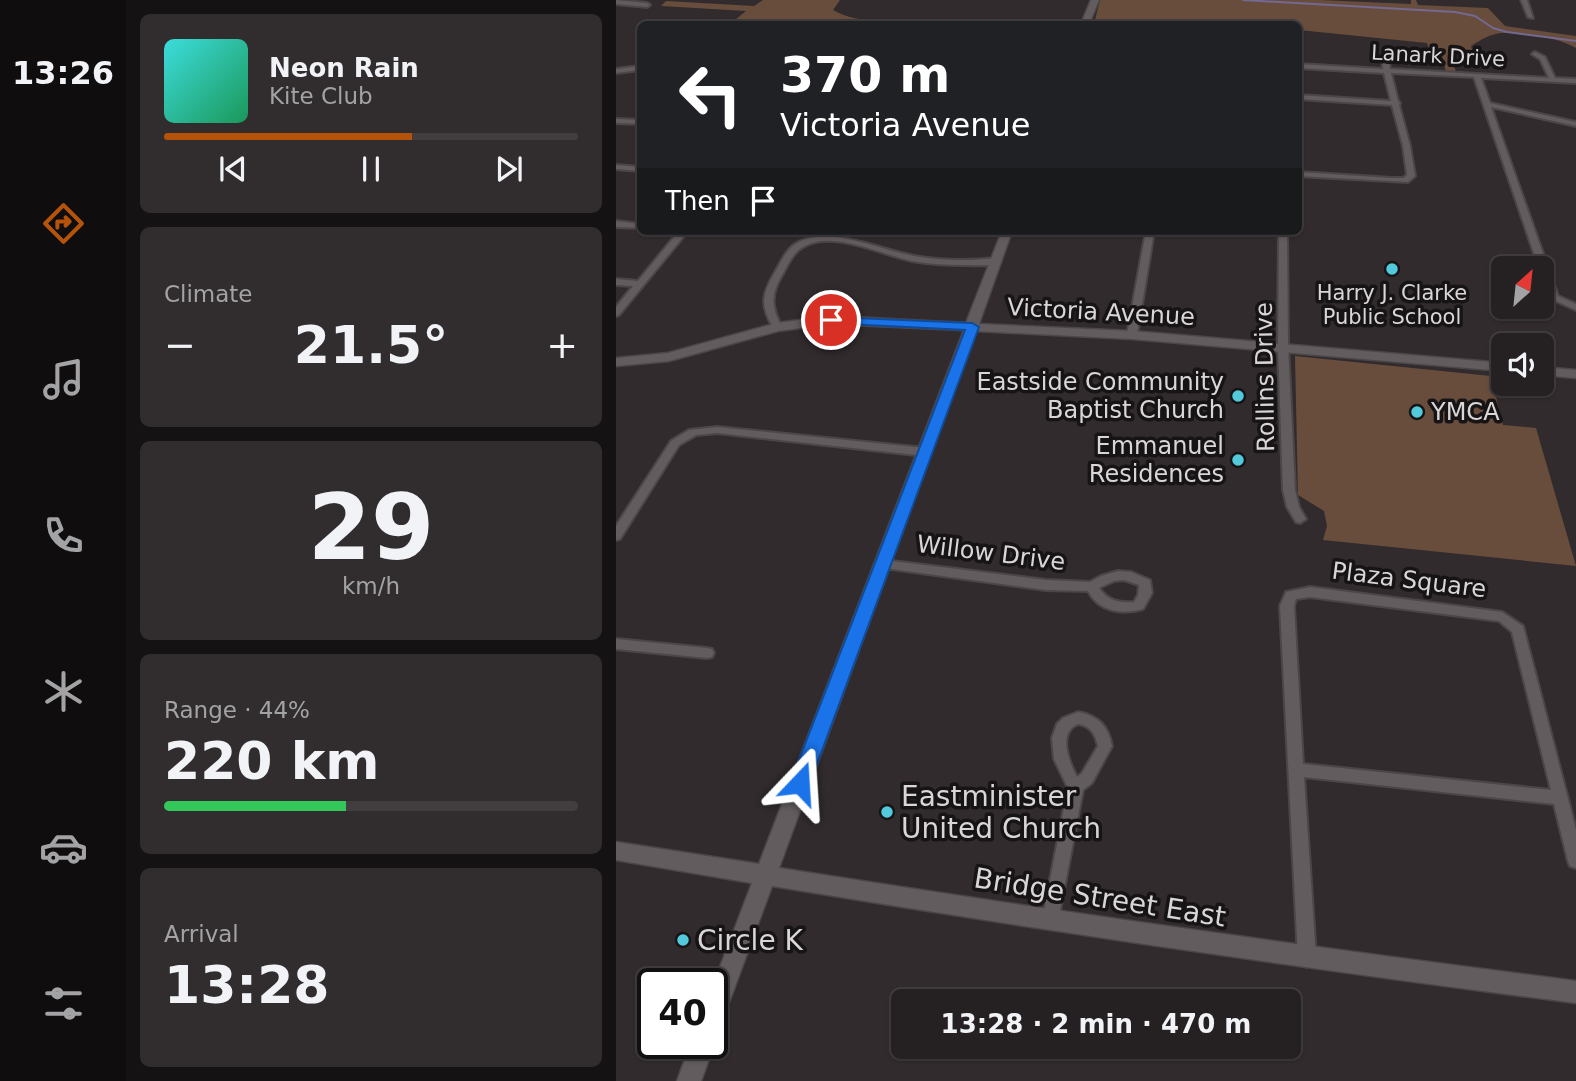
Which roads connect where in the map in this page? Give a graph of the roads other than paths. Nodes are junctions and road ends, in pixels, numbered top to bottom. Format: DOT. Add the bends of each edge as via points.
graph roads {
  1 [pos="1095,0"];
  2 [pos="1524,0"];
  3 [pos="616,2"];
  4 [pos="647,5"];
  5 [pos="1531,17"];
  6 [pos="1086,21"];
  7 [pos="1535,54"];
  8 [pos="1385,57"];
  9 [pos="1302,66"];
  10 [pos="637,68"];
  11 [pos="1386,70"];
  12 [pos="616,71"];
  13 [pos="1477,76"];
  14 [pos="1553,80"];
  15 [pos="1576,81"];
  16 [pos="1302,97"];
  17 [pos="1397,103"];
  18 [pos="1487,104"];
  19 [pos="616,121"];
  20 [pos="637,122"];
  21 [pos="1576,124"];
  22 [pos="616,167"];
  23 [pos="637,169"];
  24 [pos="1302,174"];
  25 [pos="616,224"];
  26 [pos="637,226"];
  27 [pos="681,235"];
  28 [pos="1006,235"];
  29 [pos="1149,235"];
  30 [pos="1283,235"];
  31 [pos="997,261"];
  32 [pos="616,282"];
  33 [pos="639,284"];
  34 [pos="1576,307"];
  35 [pos="616,313"];
  36 [pos="777,327"];
  37 [pos="972,327"];
  38 [pos="1132,335"];
  39 [pos="1283,346"];
  40 [pos="616,362"];
  41 [pos="1491,366"];
  42 [pos="1554,371"];
  43 [pos="1576,374"];
  44 [pos="925,452"];
  45 [pos="1300,519"];
  46 [pos="616,536"];
  47 [pos="884,564"];
  48 [pos="1092,587"];
  49 [pos="616,644"];
  50 [pos="707,653"];
  51 [pos="1296,770"];
  52 [pos="1076,787"];
  53 [pos="1560,798"];
  54 [pos="616,850"];
  55 [pos="1576,861"];
  56 [pos="767,873"];
  57 [pos="1050,921"];
  58 [pos="1307,958"];
  59 [pos="728,977"];
  60 [pos="1576,992"];
  61 [pos="697,1059"];
  62 [pos="689,1081"];
  1 -- 6 [label="street"];
  2 -- 5 [label="street"];
  3 -- 4 [label="street"];
  7 -- 14 [label="street" via="1543,58"];
  8 -- 11 [label="street"];
  9 -- 11 [label="street, Lanark Drive"];
  10 -- 12 [label="street"];
  11 -- 13 [label="street, Lanark Drive"];
  11 -- 17 [label="street"];
  13 -- 14 [label="street, Lanark Drive"];
  13 -- 18 [label="street"];
  14 -- 15 [label="street, Lanark Drive"];
  16 -- 17 [label="street"];
  17 -- 24 [label="street" via="1411,176 1392,180"];
  18 -- 21 [label="street"];
  18 -- 34 [label="street" via="1555,298"];
  19 -- 20 [label="street"];
  22 -- 23 [label="street"];
  25 -- 26 [label="street"];
  27 -- 33 [label="street"];
  28 -- 31 [label="street"];
  29 -- 38 [label="street"];
  30 -- 39 [label="street, Rollins Drive"];
  31 -- 36 [label="street" via="933,261 835,240 801,244 766,300"];
  31 -- 37 [label="street"];
  32 -- 33 [label="street"];
  33 -- 35 [label="street"];
  36 -- 37 [label="street, Victoria Avenue" via="831,320"];
  36 -- 40 [label="street, Victoria Avenue" via="669,356"];
  37 -- 38 [label="street, Victoria Avenue"];
  37 -- 44 [label="street"];
  38 -- 39 [label="street, Victoria Avenue"];
  39 -- 41 [label="street, Victoria Avenue"];
  39 -- 45 [label="street, Rollins Drive" via="1289,490"];
  42 -- 43 [label="street"];
  44 -- 46 [label="street" via="717,430 692,432 675,443"];
  44 -- 47 [label="street"];
  47 -- 48 [label="street, Willow Drive"];
  47 -- 56 [label="street"];
  49 -- 50 [label="street"];
  51 -- 53 [label="street"];
  51 -- 53 [label="street, Plaza Square" via="1287,606 1292,595 1310,592 1502,617 1511,622 1518,630"];
  51 -- 58 [label="street, Plaza Square"];
  52 -- 57 [label="street"];
  53 -- 55 [label="street, Plaza Square"];
  54 -- 56 [label="street, Bridge Street East"];
  56 -- 57 [label="street, Bridge Street East"];
  56 -- 59 [label="street"];
  57 -- 58 [label="street, Bridge Street East"];
  58 -- 60 [label="street, Bridge Street East"];
  61 -- 62 [label="street"];
}
